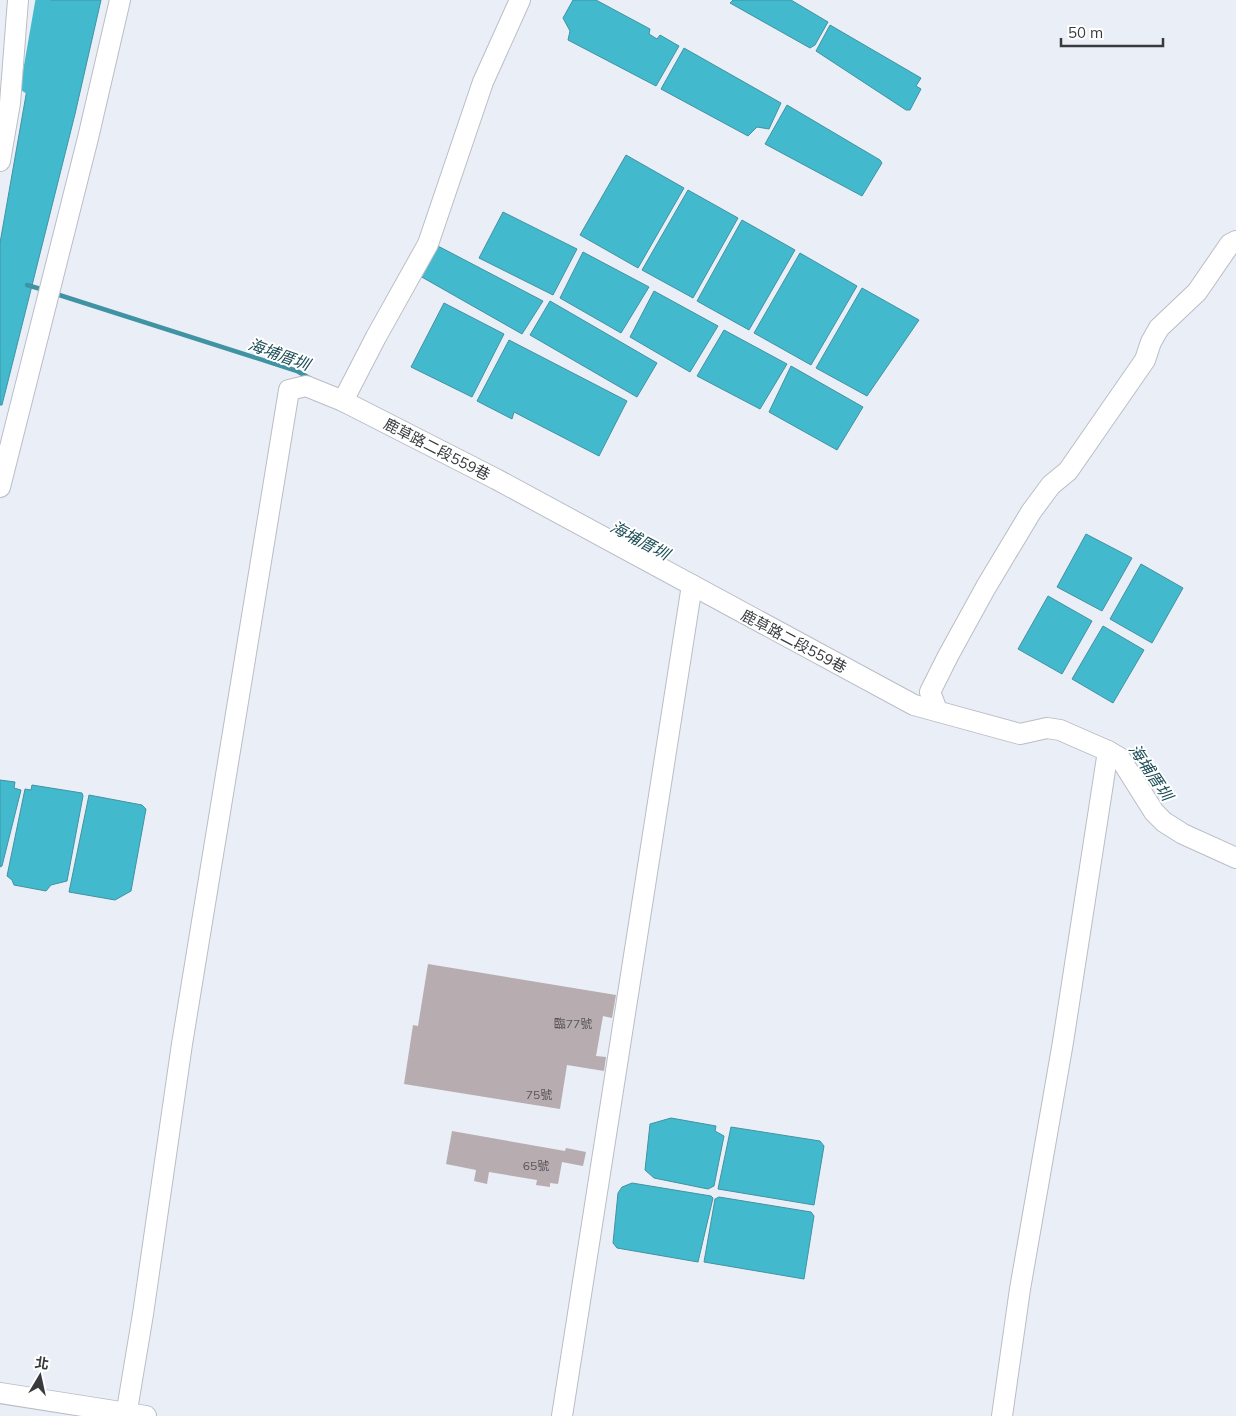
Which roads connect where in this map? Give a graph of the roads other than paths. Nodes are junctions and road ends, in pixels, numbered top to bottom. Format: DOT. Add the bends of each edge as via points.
graph roads {
  1 [pos="18,0"];
  2 [pos="120,0"];
  3 [pos="520,0"];
  4 [pos="0,160"];
  5 [pos="1236,241"];
  6 [pos="343,401"];
  7 [pos="0,487"];
  8 [pos="692,585"];
  9 [pos="936,710"];
  10 [pos="1108,751"];
  11 [pos="1236,858"];
  12 [pos="0,1393"];
  13 [pos="133,1415"];
  14 [pos="562,1416"];
  15 [pos="1002,1416"];
  1 -- 4 [label="street" via="10,103"];
  2 -- 7 [label="street"];
  3 -- 6 [label="street" via="483,82 428,244"];
  5 -- 9 [label="street" via="1230,244 1198,292 1159,328 1145,360 1068,471 1051,485 1031,512 986,587 930,692"];
  6 -- 8 [label="street, 鹿草路二段559巷"];
  6 -- 13 [label="street, 鹿草路二段559巷" via="306,386 289,390 186,1025 143,1314"];
  8 -- 9 [label="street, 鹿草路二段559巷" via="914,705"];
  8 -- 14 [label="street"];
  9 -- 10 [label="street, 鹿草路二段559巷" via="1020,734 1047,728 1060,730"];
  10 -- 11 [label="street, 鹿草路二段559巷" via="1120,758 1154,812 1164,822"];
  10 -- 15 [label="street"];
  12 -- 13 [label="street"];
}
